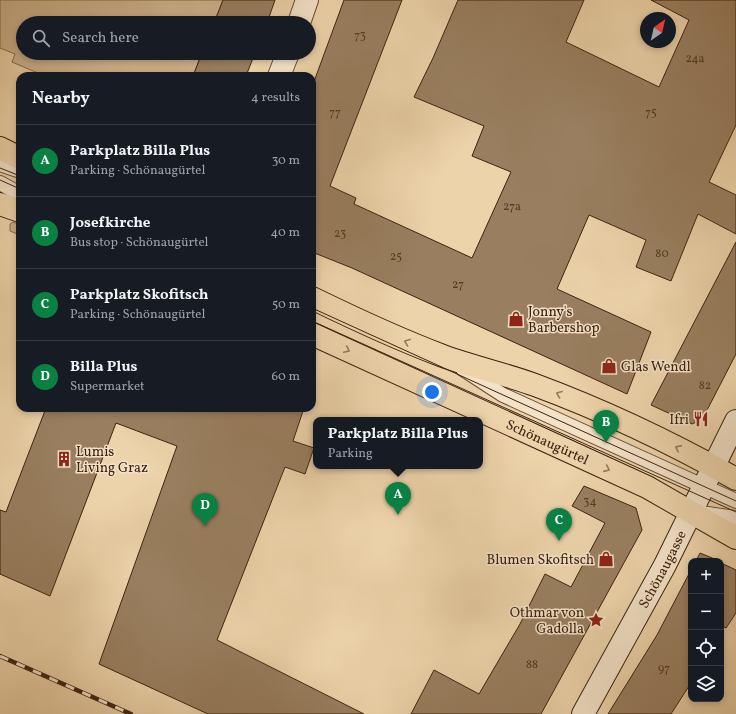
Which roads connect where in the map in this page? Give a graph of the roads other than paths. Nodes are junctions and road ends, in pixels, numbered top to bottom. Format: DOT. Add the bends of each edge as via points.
graph roads {
  1 [pos="308,0"];
  2 [pos="302,16"];
  3 [pos="285,60"];
  4 [pos="281,72"];
  5 [pos="0,148"];
  6 [pos="16,156"];
  7 [pos="0,164"];
  8 [pos="16,169"];
  9 [pos="0,183"];
  10 [pos="16,192"];
  11 [pos="0,204"];
  12 [pos="16,210"];
  13 [pos="316,300"];
  14 [pos="316,336"];
  15 [pos="443,356"];
  16 [pos="736,421"];
  17 [pos="712,466"];
  18 [pos="736,480"];
  19 [pos="704,487"];
  20 [pos="736,501"];
  21 [pos="692,512"];
  22 [pos="736,518"];
  23 [pos="736,538"];
  24 [pos="583,714"];
  1 -- 2 [label="main road"];
  3 -- 4 [label="main road"];
  5 -- 6 [label="main road"];
  7 -- 8 [label="lane"];
  9 -- 10 [label="lane"];
  11 -- 12 [label="main road"];
  15 -- 13 [label="main road, one-way" via="382,332"];
  14 -- 21 [label="main road, Schönaugürtel, one-way" via="642,485"];
  17 -- 15 [label="main road, one-way" via="571,399"];
  15 -- 19 [label="lane" via="503,395"];
  16 -- 17 [label="main road, Schönaugasse"];
  17 -- 18 [label="main road"];
  17 -- 19 [label="main road, Schönaugasse"];
  19 -- 20 [label="lane"];
  19 -- 21 [label="main road, Schönaugasse"];
  21 -- 22 [label="lane"];
  21 -- 23 [label="main road, Schönaugürtel"];
  21 -- 24 [label="main road, Schönaugasse"];
}
